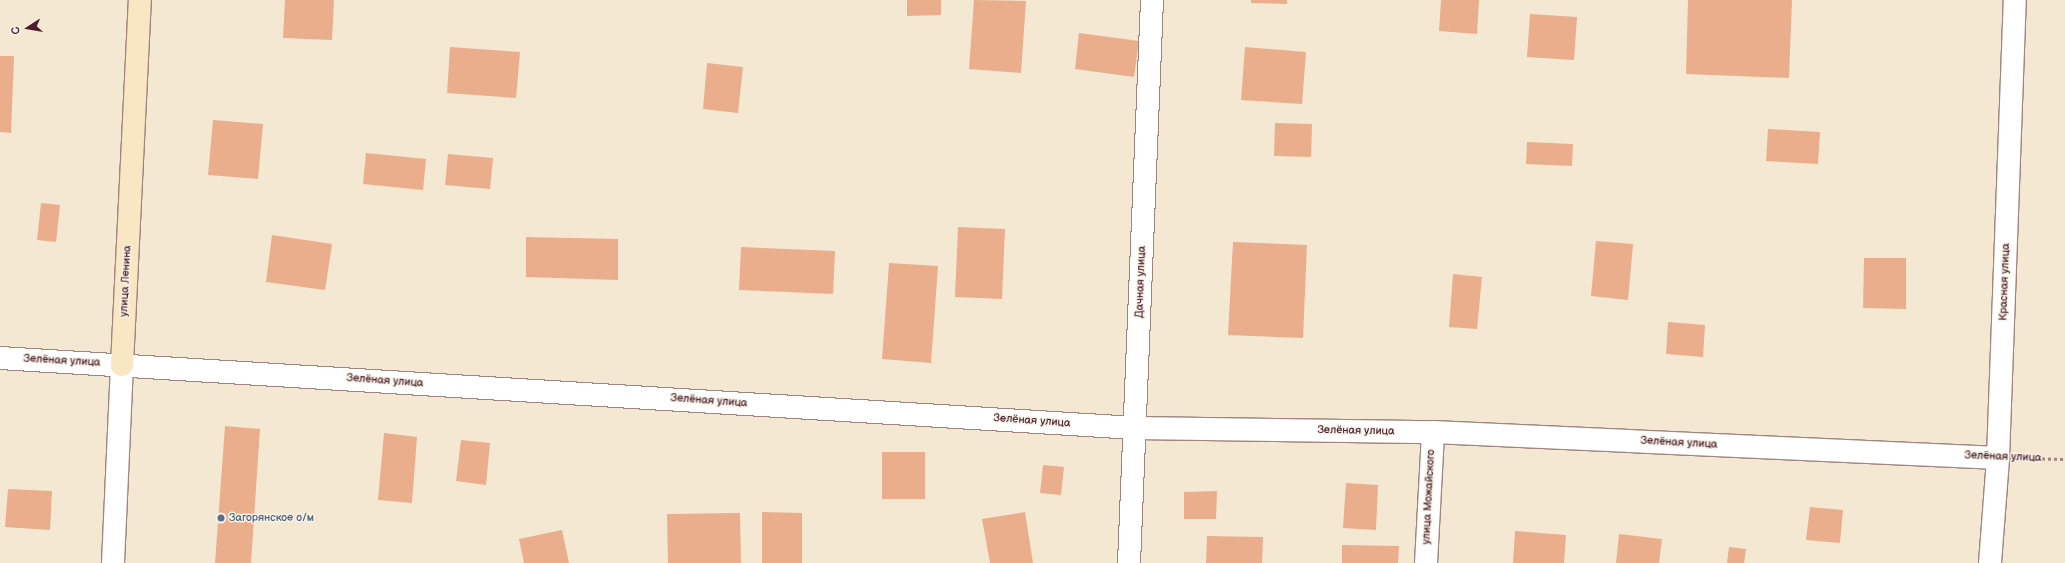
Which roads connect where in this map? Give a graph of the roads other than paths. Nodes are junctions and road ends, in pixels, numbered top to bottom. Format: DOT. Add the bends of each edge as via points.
graph roads {
  1 [pos="140,0"];
  2 [pos="1152,0"];
  3 [pos="2015,0"];
  4 [pos="0,358"];
  5 [pos="122,365"];
  6 [pos="1135,428"];
  7 [pos="1433,432"];
  8 [pos="1998,458"];
  9 [pos="113,563"];
  10 [pos="1129,563"];
  11 [pos="1426,563"];
  12 [pos="1990,563"];
  1 -- 5 [label="street, улица Ленина"];
  2 -- 6 [label="street, Дачная улица"];
  3 -- 8 [label="street, Красная улица"];
  4 -- 5 [label="street, Зелёная улица"];
  5 -- 6 [label="street, Зелёная улица"];
  5 -- 9 [label="street, улица Ленина"];
  6 -- 7 [label="street, Зелёная улица"];
  6 -- 10 [label="street, Дачная улица"];
  7 -- 8 [label="street, Зелёная улица"];
  7 -- 11 [label="street, улица Можайского"];
  8 -- 12 [label="street, Красная улица"];
}
